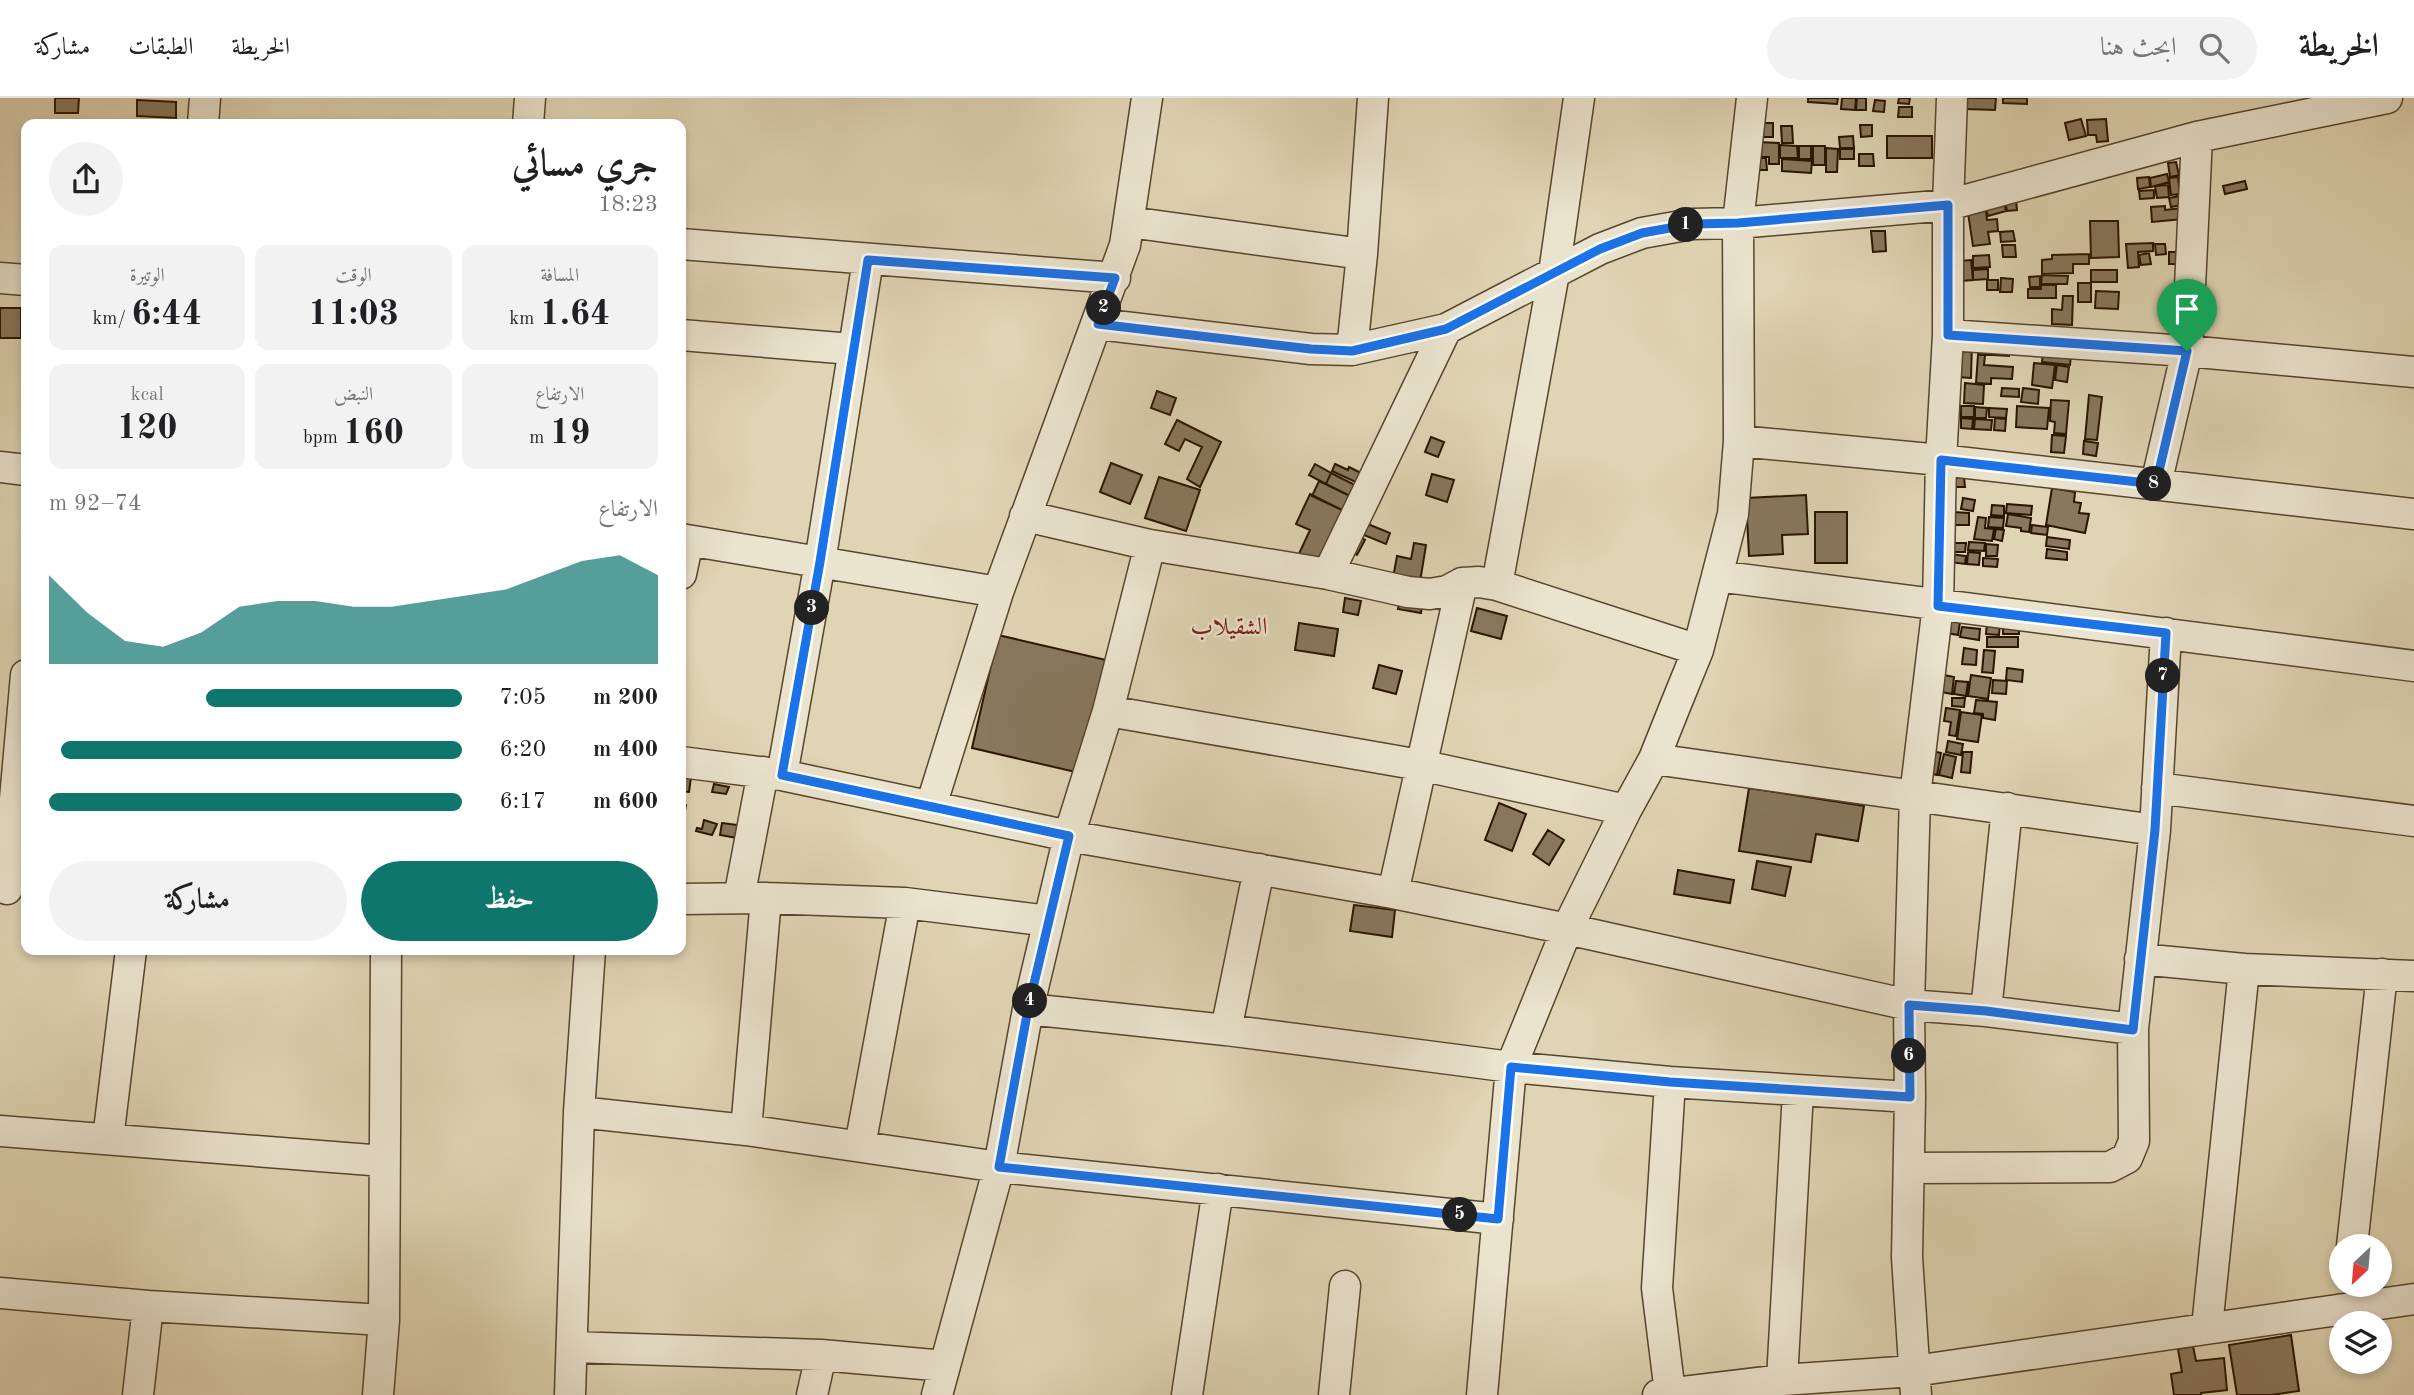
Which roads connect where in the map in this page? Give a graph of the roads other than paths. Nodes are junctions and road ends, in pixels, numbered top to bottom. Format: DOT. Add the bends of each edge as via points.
graph roads {
  1 [pos="205,98"];
  2 [pos="530,98"];
  3 [pos="1147,98"];
  4 [pos="1374,98"];
  5 [pos="1579,98"];
  6 [pos="1752,98"];
  7 [pos="1952,98"];
  8 [pos="2387,98"];
  9 [pos="203,119"];
  10 [pos="528,119"];
  11 [pos="2197,137"];
  12 [pos="1948,205"];
  13 [pos="1129,222"];
  14 [pos="1738,223"];
  15 [pos="686,244"];
  16 [pos="1362,254"];
  17 [pos="868,260"];
  18 [pos="1554,273"];
  19 [pos="0,278"];
  20 [pos="1115,278"];
  21 [pos="21,280"];
  22 [pos="1098,324"];
  23 [pos="1446,329"];
  24 [pos="686,335"];
  25 [pos="1948,335"];
  26 [pos="852,349"];
  27 [pos="1352,351"];
  28 [pos="2187,351"];
  29 [pos="2414,372"];
  30 [pos="1739,441"];
  31 [pos="1941,460"];
  32 [pos="0,467"];
  33 [pos="21,469"];
  34 [pos="2156,484"];
  35 [pos="2414,514"];
  36 [pos="1025,516"];
  37 [pos="686,540"];
  38 [pos="1150,545"];
  39 [pos="820,562"];
  40 [pos="1328,574"];
  41 [pos="1717,576"];
  42 [pos="1462,583"];
  43 [pos="1497,584"];
  44 [pos="998,592"];
  45 [pos="1938,606"];
  46 [pos="2166,633"];
  47 [pos="1698,650"];
  48 [pos="2414,666"];
  49 [pos="0,670"];
  50 [pos="21,674"];
  51 [pos="1108,711"];
  52 [pos="21,746"];
  53 [pos="1654,759"];
  54 [pos="686,763"];
  55 [pos="1420,765"];
  56 [pos="773,773"];
  57 [pos="2157,788"];
  58 [pos="1915,796"];
  59 [pos="931,806"];
  60 [pos="2007,808"];
  61 [pos="1626,810"];
  62 [pos="2414,821"];
  63 [pos="2155,830"];
  64 [pos="1069,836"];
  65 [pos="1259,869"];
  66 [pos="11,889"];
  67 [pos="1393,893"];
  68 [pos="752,898"];
  69 [pos="686,899"];
  70 [pos="905,902"];
  71 [pos="1049,921"];
  72 [pos="1567,929"];
  73 [pos="130,955"];
  74 [pos="386,955"];
  75 [pos="590,955"];
  76 [pos="2140,959"];
  77 [pos="2244,970"];
  78 [pos="2382,974"];
  79 [pos="2414,976"];
  80 [pos="1909,1005"];
  81 [pos="1028,1009"];
  82 [pos="1986,1011"];
  83 [pos="1226,1030"];
  84 [pos="2133,1030"];
  85 [pos="1511,1067"];
  86 [pos="1670,1082"];
  87 [pos="1798,1091"];
  88 [pos="1910,1097"];
  89 [pos="579,1112"];
  90 [pos="746,1130"];
  91 [pos="0,1131"];
  92 [pos="108,1139"];
  93 [pos="860,1146"];
  94 [pos="384,1161"];
  95 [pos="999,1167"];
  96 [pos="1910,1168"];
  97 [pos="1218,1189"];
  98 [pos="1498,1219"];
  99 [pos="2353,1234"];
  100 [pos="1345,1286"];
  101 [pos="0,1293"];
  102 [pos="2346,1297"];
  103 [pos="2414,1299"];
  104 [pos="148,1306"];
  105 [pos="384,1320"];
  106 [pos="2207,1327"];
  107 [pos="572,1347"];
  108 [pos="821,1355"];
  109 [pos="945,1366"];
  110 [pos="1782,1380"];
  111 [pos="1915,1383"];
  112 [pos="1718,1391"];
  113 [pos="1664,1394"];
  114 [pos="138,1395"];
  115 [pos="378,1395"];
  116 [pos="570,1395"];
  117 [pos="812,1395"];
  118 [pos="937,1395"];
  119 [pos="1187,1395"];
  120 [pos="1334,1395"];
  121 [pos="1482,1395"];
  1 -- 9 [label="street"];
  2 -- 10 [label="street"];
  3 -- 13 [label="street"];
  4 -- 16 [label="street"];
  5 -- 18 [label="street"];
  6 -- 14 [label="street"];
  7 -- 12 [label="street"];
  8 -- 11 [label="street"];
  11 -- 12 [label="street"];
  11 -- 28 [label="street"];
  12 -- 14 [label="street"];
  12 -- 25 [label="street"];
  13 -- 16 [label="street"];
  13 -- 20 [label="street"];
  14 -- 18 [label="street" via="1692,224 1642,233"];
  14 -- 30 [label="street"];
  15 -- 17 [label="street"];
  16 -- 27 [label="street"];
  17 -- 20 [label="street"];
  17 -- 26 [label="street"];
  18 -- 23 [label="street"];
  18 -- 43 [label="street"];
  19 -- 21 [label="street"];
  20 -- 22 [label="street"];
  22 -- 27 [label="street"];
  22 -- 36 [label="street"];
  23 -- 27 [label="street"];
  23 -- 40 [label="street"];
  24 -- 26 [label="street"];
  25 -- 28 [label="street"];
  25 -- 31 [label="street"];
  26 -- 39 [label="street"];
  28 -- 29 [label="street"];
  28 -- 34 [label="street"];
  30 -- 31 [label="street"];
  30 -- 41 [label="street" via="1733,514"];
  31 -- 34 [label="street"];
  31 -- 45 [label="street"];
  32 -- 33 [label="street"];
  34 -- 35 [label="street"];
  36 -- 38 [label="street"];
  36 -- 44 [label="street"];
  37 -- 39 [label="street"];
  38 -- 40 [label="street"];
  38 -- 51 [label="street"];
  39 -- 44 [label="street"];
  39 -- 56 [label="street"];
  40 -- 42 [label="street" via="1430,594"];
  41 -- 45 [label="street"];
  41 -- 47 [label="street"];
  42 -- 43 [label="street"];
  42 -- 55 [label="street"];
  43 -- 47 [label="street"];
  44 -- 59 [label="street"];
  45 -- 46 [label="street"];
  45 -- 58 [label="street"];
  46 -- 48 [label="street"];
  46 -- 57 [label="street"];
  47 -- 53 [label="street"];
  49 -- 50 [label="street"];
  51 -- 55 [label="street"];
  51 -- 64 [label="street"];
  52 -- 66 [label="street"];
  53 -- 58 [label="street"];
  53 -- 61 [label="street"];
  54 -- 56 [label="street"];
  55 -- 61 [label="street"];
  55 -- 67 [label="street"];
  56 -- 59 [label="street"];
  56 -- 68 [label="street"];
  57 -- 62 [label="street"];
  57 -- 63 [label="street"];
  58 -- 60 [label="street"];
  58 -- 80 [label="street"];
  59 -- 64 [label="street"];
  60 -- 63 [label="street"];
  60 -- 82 [label="street"];
  61 -- 72 [label="street"];
  63 -- 76 [label="street"];
  64 -- 65 [label="street"];
  64 -- 71 [label="street"];
  65 -- 67 [label="street"];
  65 -- 83 [label="street"];
  67 -- 72 [label="street"];
  68 -- 69 [label="street"];
  68 -- 70 [label="street"];
  68 -- 90 [label="street"];
  70 -- 71 [label="street"];
  70 -- 93 [label="street"];
  71 -- 81 [label="street"];
  72 -- 80 [label="street"];
  72 -- 85 [label="street"];
  73 -- 92 [label="street"];
  74 -- 94 [label="street"];
  75 -- 89 [label="street"];
  76 -- 77 [label="street"];
  76 -- 84 [label="street"];
  77 -- 78 [label="street"];
  77 -- 106 [label="street"];
  78 -- 79 [label="street"];
  78 -- 99 [label="street"];
  80 -- 82 [label="street"];
  80 -- 88 [label="street"];
  81 -- 83 [label="street"];
  81 -- 95 [label="street"];
  82 -- 84 [label="street"];
  83 -- 85 [label="street"];
  84 -- 96 [label="street" via="2134,1141 2127,1158 2110,1167"];
  85 -- 86 [label="street"];
  85 -- 98 [label="street"];
  86 -- 87 [label="street"];
  86 -- 113 [label="street" via="1657,1288"];
  87 -- 88 [label="street"];
  87 -- 110 [label="street"];
  88 -- 96 [label="street"];
  89 -- 90 [label="street"];
  89 -- 107 [label="street"];
  90 -- 93 [label="street"];
  91 -- 92 [label="street"];
  92 -- 94 [label="street"];
  93 -- 95 [label="street"];
  94 -- 105 [label="street"];
  95 -- 97 [label="street"];
  95 -- 109 [label="street"];
  96 -- 111 [label="street" via="1908,1257"];
  97 -- 98 [label="street"];
  97 -- 119 [label="street"];
  98 -- 121 [label="street"];
  100 -- 120 [label="street"];
  101 -- 104 [label="street"];
  102 -- 103 [label="street"];
  102 -- 106 [label="street"];
  104 -- 105 [label="street"];
  104 -- 114 [label="street"];
  105 -- 115 [label="street"];
  106 -- 111 [label="street"];
  107 -- 108 [label="street"];
  107 -- 116 [label="street"];
  108 -- 109 [label="street"];
  108 -- 117 [label="street"];
  109 -- 118 [label="street"];
  110 -- 111 [label="street"];
  110 -- 112 [label="street"];
  112 -- 113 [label="street"];
}
